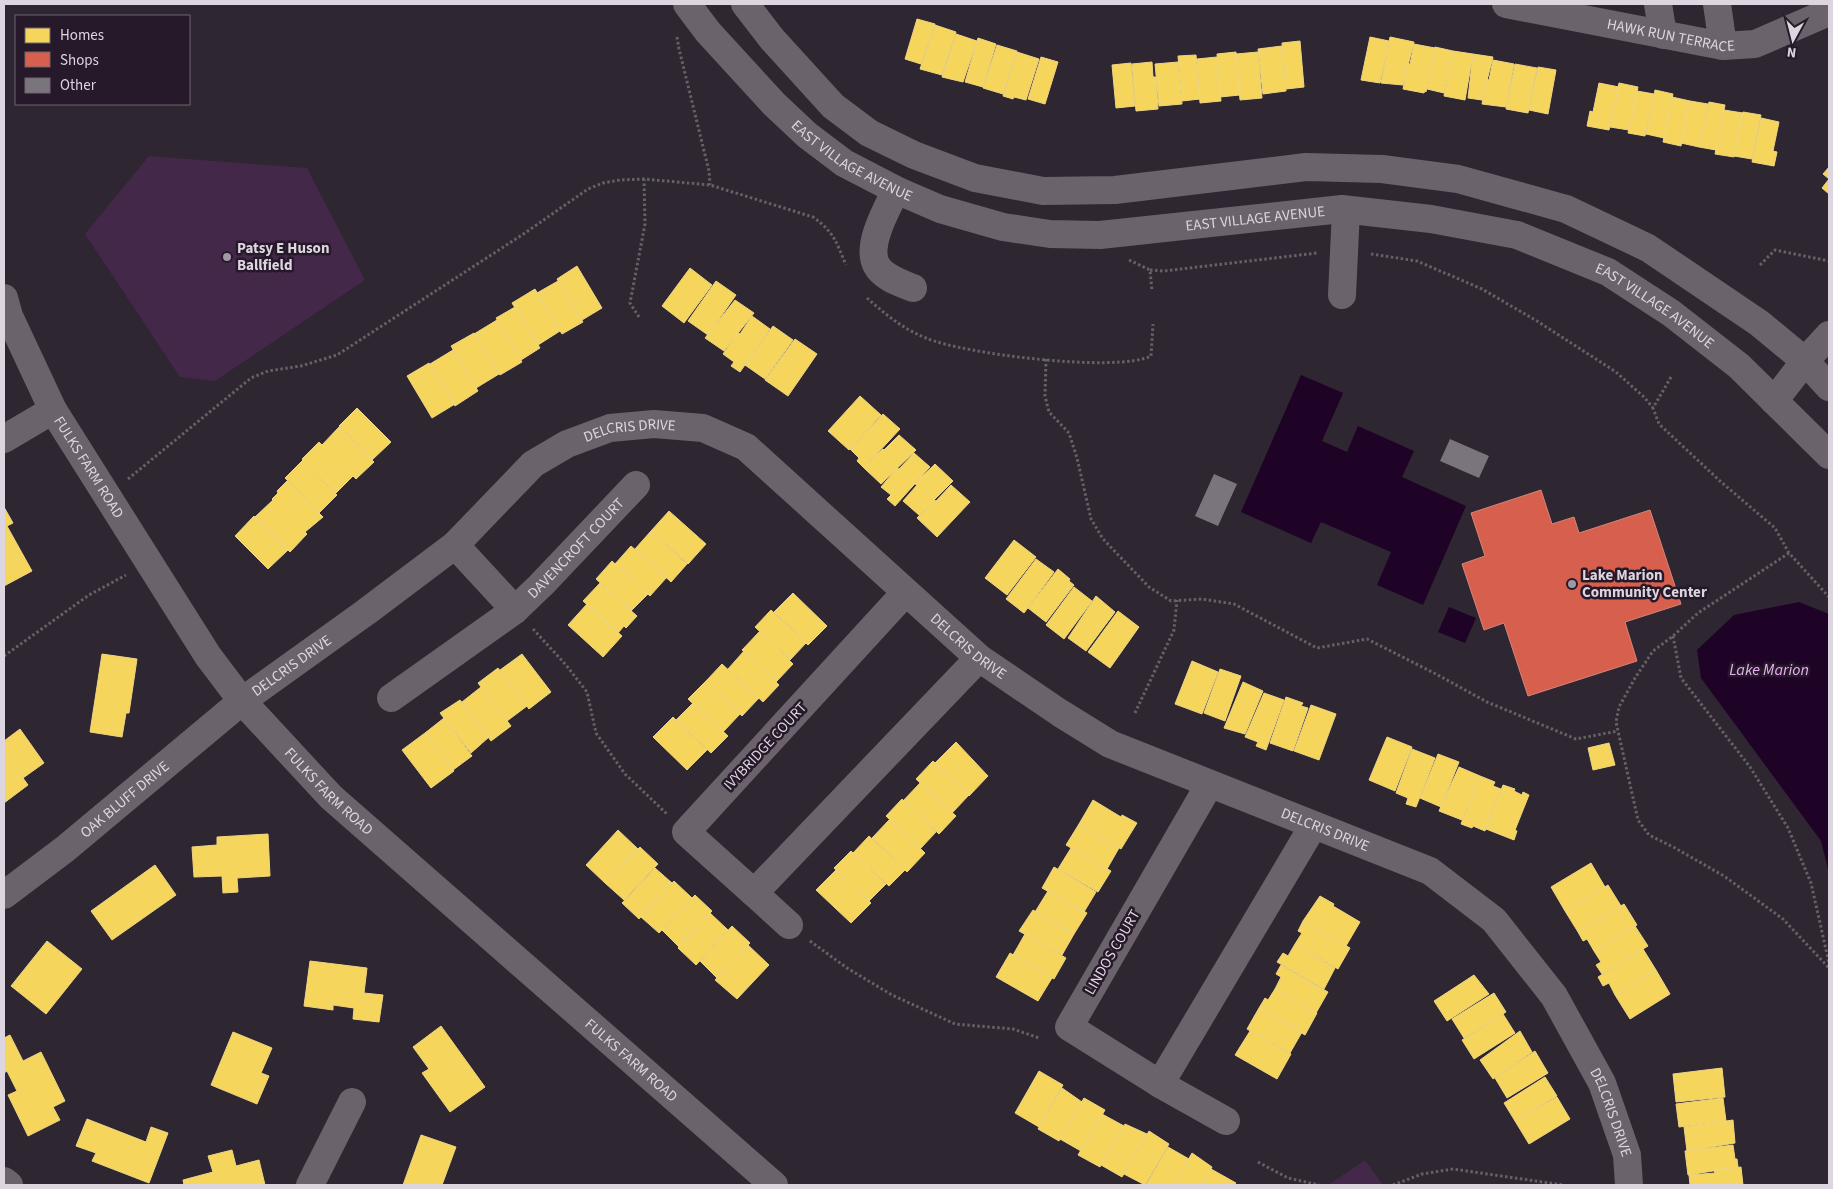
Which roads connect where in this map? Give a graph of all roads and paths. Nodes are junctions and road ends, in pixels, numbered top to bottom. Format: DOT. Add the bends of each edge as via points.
graph roads {
  1 [pos="687,4"];
  2 [pos="745,4"];
  3 [pos="1506,4"];
  4 [pos="1658,4"];
  5 [pos="1717,4"];
  6 [pos="1829,12"];
  7 [pos="677,34"];
  8 [pos="1663,35"];
  9 [pos="1723,46"];
  10 [pos="644,179"];
  11 [pos="710,185"];
  12 [pos="896,190"];
  13 [pos="1346,210"];
  14 [pos="1323,252"];
  15 [pos="1366,253"];
  16 [pos="1127,259"];
  17 [pos="1829,261"];
  18 [pos="1760,265"];
  19 [pos="848,268"];
  20 [pos="1150,270"];
  21 [pos="913,288"];
  22 [pos="1152,291"];
  23 [pos="1342,294"];
  24 [pos="865,296"];
  25 [pos="4,298"];
  26 [pos="640,317"];
  27 [pos="1153,324"];
  28 [pos="1829,335"];
  29 [pos="1046,359"];
  30 [pos="1805,361"];
  31 [pos="1671,377"];
  32 [pos="1829,387"];
  33 [pos="1774,401"];
  34 [pos="1653,408"];
  35 [pos="53,410"];
  36 [pos="4,439"];
  37 [pos="1829,455"];
  38 [pos="636,485"];
  39 [pos="107,495"];
  40 [pos="455,545"];
  41 [pos="1789,553"];
  42 [pos="150,563"];
  43 [pos="906,593"];
  44 [pos="1829,597"];
  45 [pos="1177,600"];
  46 [pos="515,610"];
  47 [pos="1673,636"];
  48 [pos="4,656"];
  49 [pos="978,658"];
  50 [pos="391,698"];
  51 [pos="242,701"];
  52 [pos="1135,713"];
  53 [pos="1618,731"];
  54 [pos="1209,785"];
  55 [pos="1313,826"];
  56 [pos="686,832"];
  57 [pos="754,893"];
  58 [pos="4,896"];
  59 [pos="789,925"];
  60 [pos="1829,963"];
  61 [pos="1829,968"];
  62 [pos="1039,1038"];
  63 [pos="1160,1084"];
  64 [pos="352,1102"];
  65 [pos="1226,1121"];
  66 [pos="1258,1162"];
  67 [pos="4,1181"];
  68 [pos="8,1185"];
  69 [pos="310,1185"];
  70 [pos="774,1185"];
  71 [pos="1319,1185"];
  72 [pos="1393,1185"];
  73 [pos="1563,1185"];
  74 [pos="1629,1185"];
  1 -- 12 [label="street, EAST VILLAGE AVENUE" via="708,32 807,135 844,163"];
  2 -- 30 [label="street, EAST VILLAGE AVENUE" via="833,106 869,133 914,155 975,178 1043,192 1115,190 1306,167 1382,169 1458,179 1566,209 1648,248 1759,323"];
  3 -- 8 [label="street, HAWK RUN TERRACE"];
  4 -- 8 [label="street"];
  5 -- 9 [label="street"];
  6 -- 9 [label="street, HAWK RUN TERRACE" via="1755,44"];
  7 -- 11 [label="path"];
  8 -- 9 [label="street, HAWK RUN TERRACE"];
  10 -- 11 [label="path"];
  10 -- 26 [label="path" via="645,224 630,303"];
  10 -- 39 [label="path" via="602,183 588,189 336,355 251,378"];
  11 -- 19 [label="path" via="813,217 835,237"];
  12 -- 13 [label="street, EAST VILLAGE AVENUE" via="974,220 1050,234 1100,235"];
  12 -- 21 [label="street" via="876,236 873,253 877,267 894,281"];
  13 -- 23 [label="street"];
  13 -- 33 [label="street, EAST VILLAGE AVENUE" via="1431,219 1517,235 1608,272 1671,314 1739,366"];
  14 -- 20 [label="path"];
  15 -- 34 [label="path" via="1417,261 1482,289 1616,372"];
  16 -- 20 [label="path"];
  17 -- 18 [label="path" via="1776,250"];
  20 -- 22 [label="path"];
  24 -- 29 [label="path" via="908,330 928,339 963,348"];
  25 -- 35 [label="street, FULKS FARM ROAD" via="9,316"];
  27 -- 29 [label="path" via="1151,356 1143,360"];
  28 -- 30 [label="street"];
  29 -- 45 [label="path" via="1045,396 1049,412 1069,433 1091,519 1103,539 1149,587 1171,601"];
  30 -- 32 [label="street, EAST VILLAGE AVENUE"];
  30 -- 33 [label="street"];
  31 -- 34 [label="path"];
  33 -- 37 [label="street, EAST VILLAGE AVENUE"];
  34 -- 41 [label="path" via="1659,424 1775,528"];
  35 -- 36 [label="street"];
  35 -- 39 [label="street, FULKS FARM ROAD"];
  38 -- 46 [label="street, DAVENCROFT COURT"];
  39 -- 42 [label="street, FULKS FARM ROAD"];
  40 -- 43 [label="street, DELCRIS DRIVE" via="534,464 568,444 610,428 654,424 703,428 746,448"];
  40 -- 46 [label="street, DAVENCROFT COURT"];
  40 -- 51 [label="street, DELCRIS DRIVE"];
  41 -- 44 [label="path"];
  41 -- 47 [label="path" via="1698,613"];
  42 -- 48 [label="path" via="89,595"];
  42 -- 51 [label="street, FULKS FARM ROAD" via="208,656"];
  43 -- 49 [label="street, DELCRIS DRIVE"];
  43 -- 56 [label="street, IVYBRIDGE COURT"];
  45 -- 52 [label="path" via="1174,630"];
  45 -- 53 [label="path" via="1202,599 1234,604 1317,648 1367,639 1487,702 1576,739"];
  46 -- 50 [label="street, DAVENCROFT COURT"];
  46 -- 56 [label="path" via="587,692 596,732 625,774"];
  47 -- 53 [label="path" via="1653,651 1635,678 1619,707"];
  47 -- 60 [label="path" via="1681,678 1750,766 1788,828 1811,883"];
  49 -- 54 [label="street, DELCRIS DRIVE" via="1110,744"];
  49 -- 57 [label="street"];
  51 -- 58 [label="street, OAK BLUFF DRIVE" via="65,850"];
  51 -- 70 [label="street, FULKS FARM ROAD" via="331,797"];
  53 -- 61 [label="path" via="1638,820 1649,835 1724,876 1783,919"];
  54 -- 55 [label="street, DELCRIS DRIVE"];
  54 -- 63 [label="street, LINDOS COURT" via="1069,1027"];
  55 -- 63 [label="street"];
  55 -- 74 [label="street, DELCRIS DRIVE" via="1430,871 1494,920 1554,996 1602,1083 1627,1155"];
  56 -- 57 [label="street"];
  57 -- 59 [label="street"];
  59 -- 62 [label="path" via="847,968 892,995 955,1024 1013,1028"];
  63 -- 65 [label="street, LINDOS COURT"];
  64 -- 69 [label="street"];
  66 -- 71 [label="path" via="1288,1178"];
  67 -- 68 [label="street"];
  72 -- 73 [label="path" via="1422,1174 1453,1169"];
}
